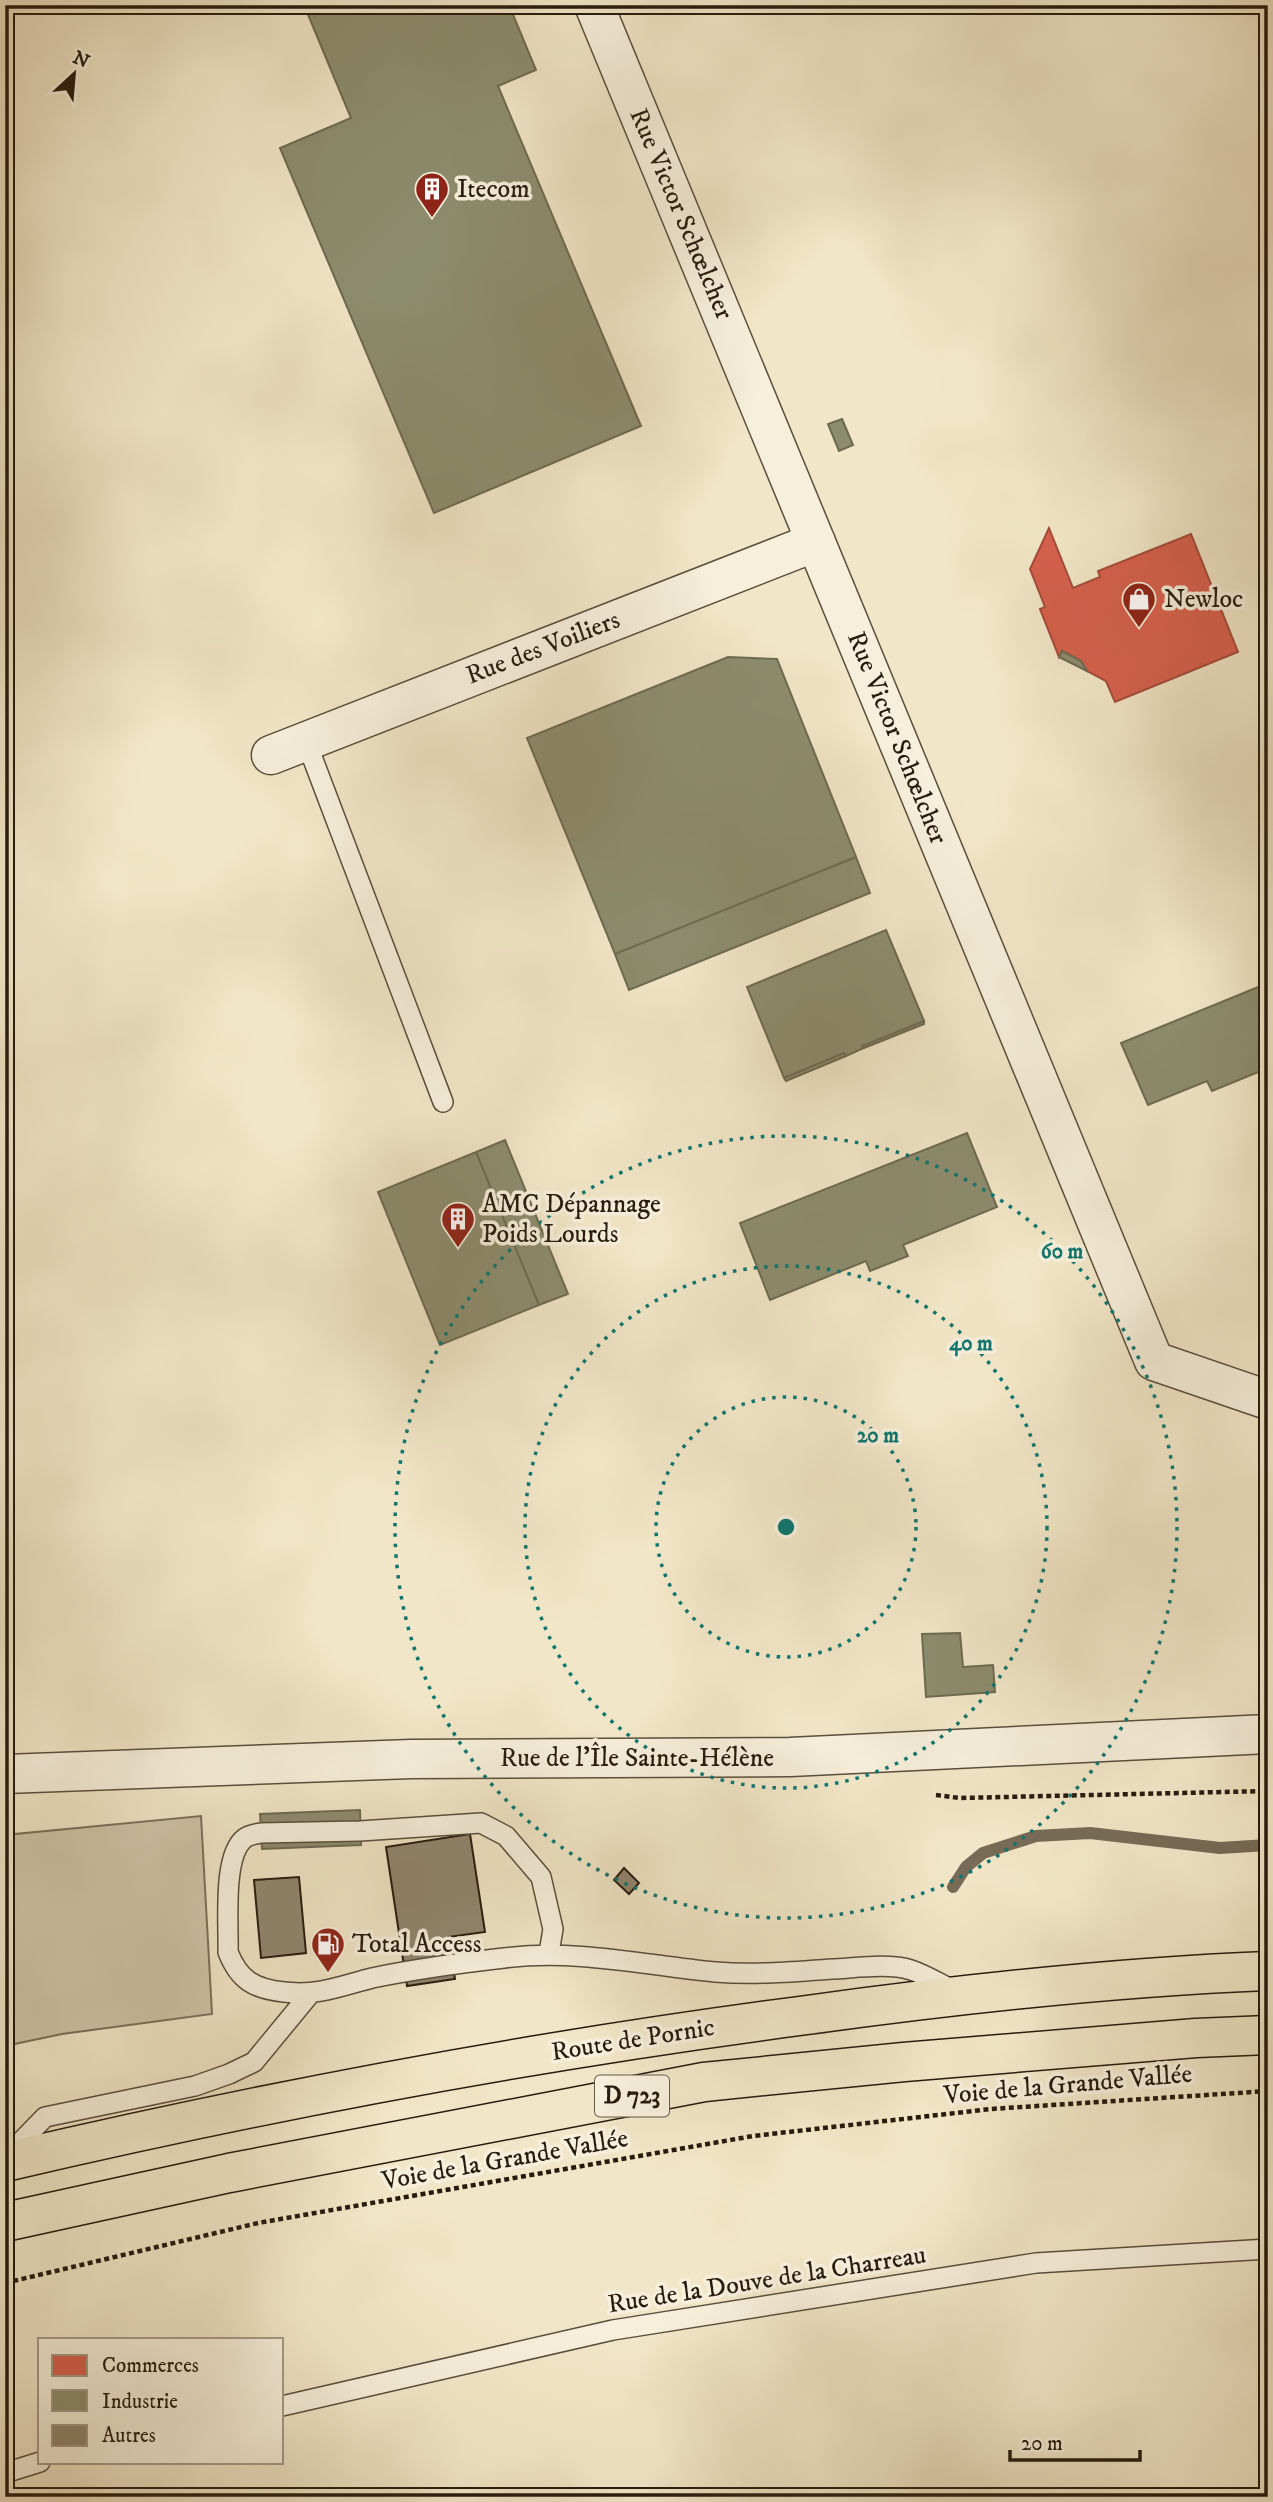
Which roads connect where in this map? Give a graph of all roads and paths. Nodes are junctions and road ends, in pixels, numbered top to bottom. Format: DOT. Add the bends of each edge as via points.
graph roads {
  1 [pos="594,5"];
  2 [pos="816,542"];
  3 [pos="306,741"];
  4 [pos="271,755"];
  5 [pos="443,1102"];
  6 [pos="1268,1401"];
  7 [pos="1268,1734"];
  8 [pos="5,1774"];
  9 [pos="549,1953"];
  10 [pos="1268,1971"];
  11 [pos="310,1994"];
  12 [pos="962,1994"];
  13 [pos="1268,2035"];
  14 [pos="1268,2091"];
  15 [pos="5,2160"];
  16 [pos="5,2222"];
  17 [pos="1268,2249"];
  18 [pos="5,2283"];
  19 [pos="284,2406"];
  20 [pos="38,2463"];
  21 [pos="5,2473"];
  1 -- 2 [label="street, Rue Victor Schœlcher"];
  2 -- 3 [label="street, Rue des Voiliers"];
  2 -- 6 [label="street, Rue Victor Schœlcher" via="1154,1360"];
  3 -- 4 [label="street, Rue des Voiliers"];
  3 -- 5 [label="lane"];
  7 -- 8 [label="street, Rue de l'Île Sainte-Hélène" via="790,1757 411,1759"];
  9 -- 11 [label="lane" via="373,1978"];
  9 -- 11 [label="lane" via="553,1930 541,1877 506,1836 481,1823 246,1837 230,1864 228,1952 233,1965 241,1977 256,1985"];
  9 -- 12 [label="lane" via="715,1972 910,1970"];
  10 -- 12 [label="highway, Route de Pornic / D 723"];
  11 -- 15 [label="lane" via="254,2062 195,2086 45,2117"];
  12 -- 15 [label="highway, Route de Pornic / D 723" via="687,2030 453,2068"];
  13 -- 16 [label="highway, Route de Pornic / D 723" via="704,2082 229,2173"];
  14 -- 18 [label="path, Voie de la Grande Vallée" via="991,2109 753,2136 258,2223"];
  17 -- 19 [label="lane, Rue de la Douve de la Charreau" via="1036,2263 613,2330"];
  20 -- 21 [label="lane"];
}
